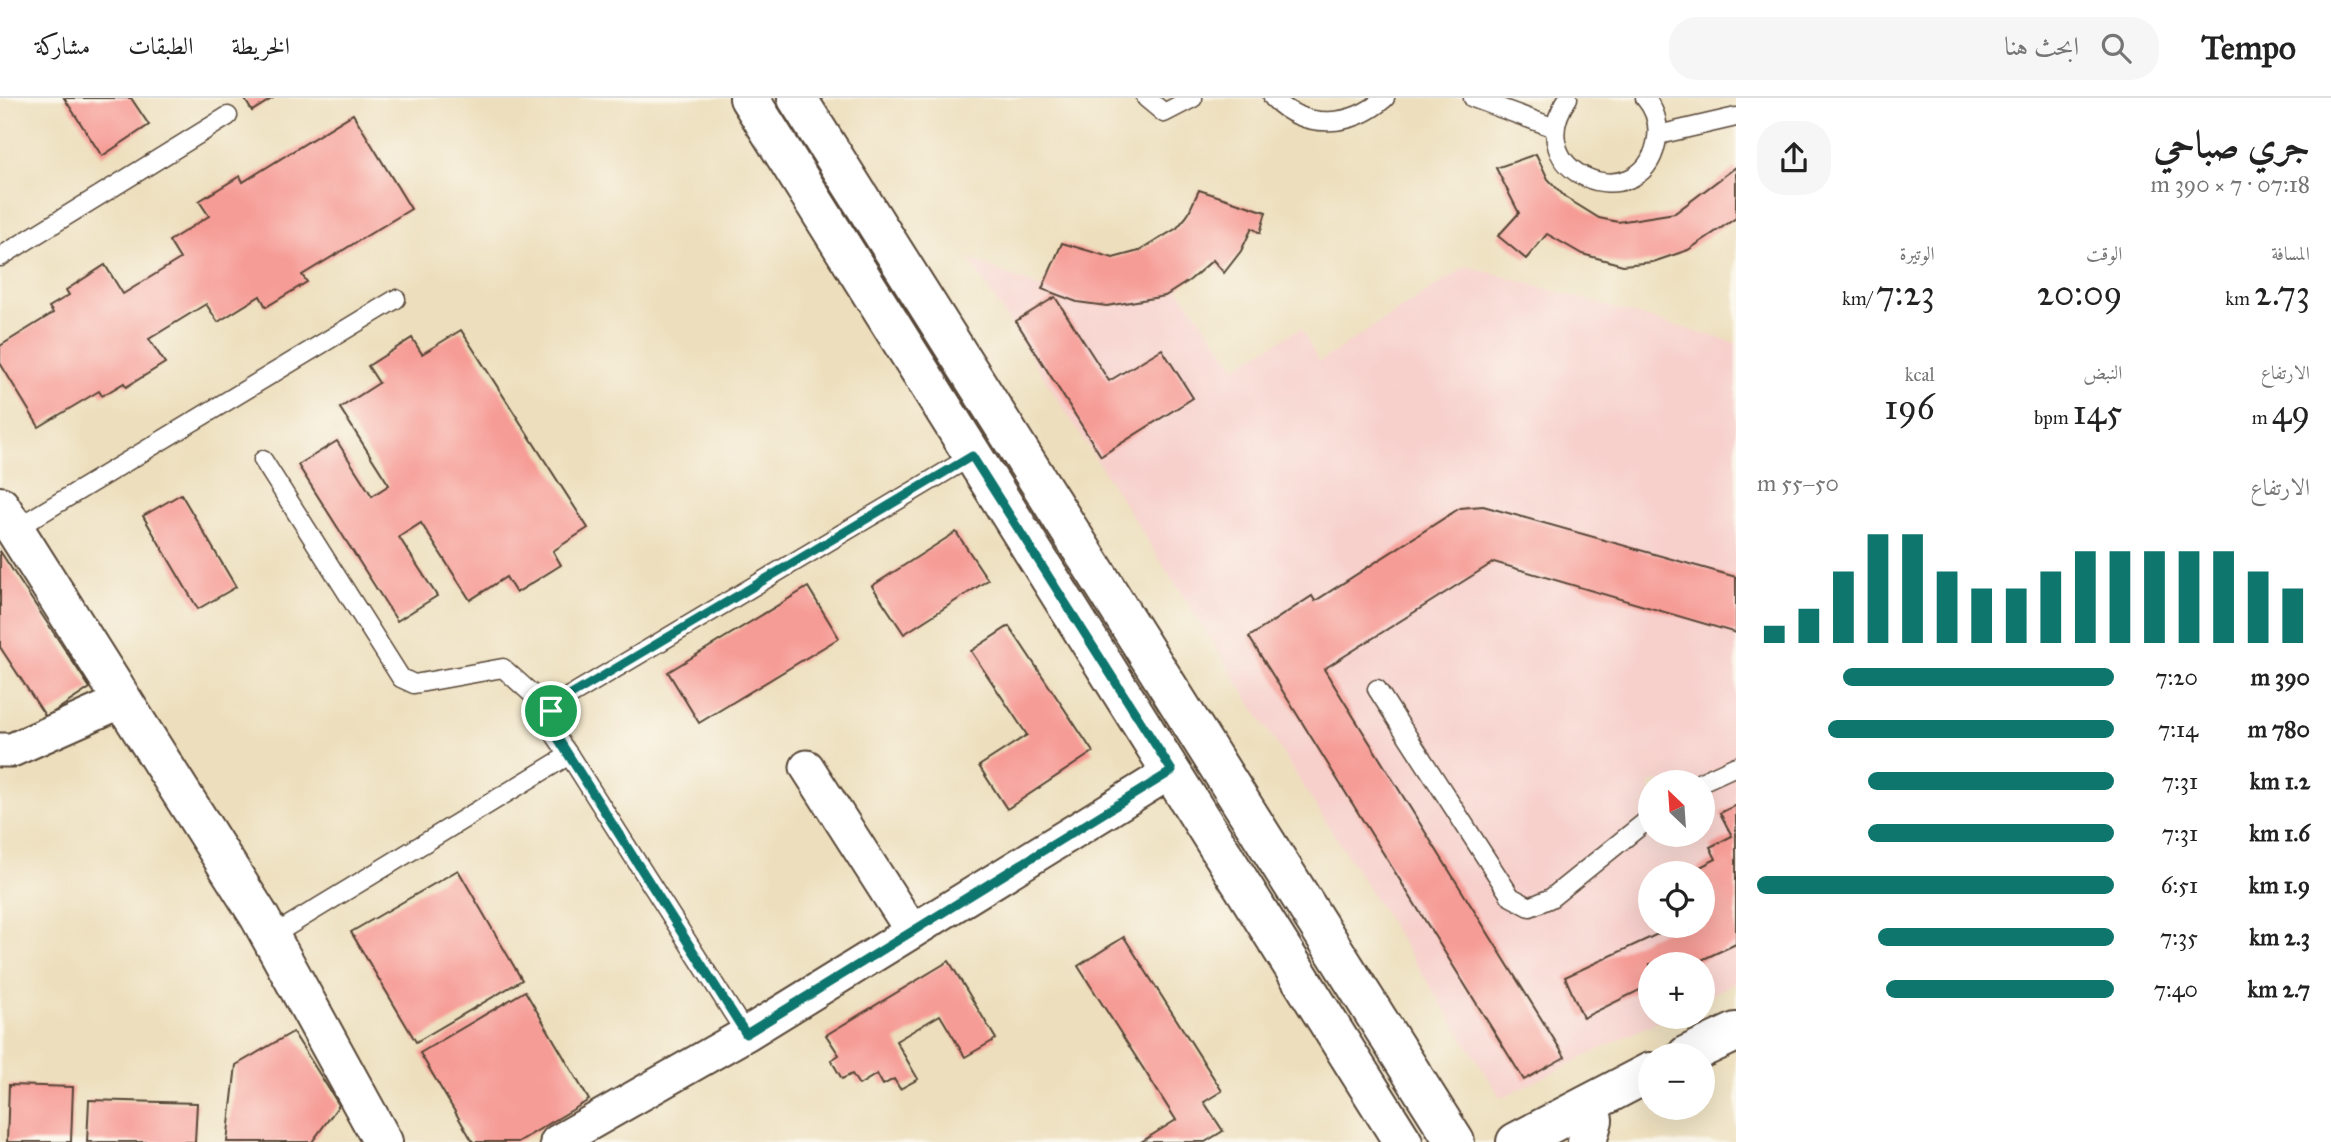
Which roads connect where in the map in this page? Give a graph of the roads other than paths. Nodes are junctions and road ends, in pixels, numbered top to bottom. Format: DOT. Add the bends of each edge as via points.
graph roads {
  1 [pos="749,98"];
  2 [pos="797,98"];
  3 [pos="1146,98"];
  4 [pos="1193,98"];
  5 [pos="1273,98"];
  6 [pos="1385,98"];
  7 [pos="1473,98"];
  8 [pos="1568,98"];
  9 [pos="1645,98"];
  10 [pos="228,116"];
  11 [pos="1736,117"];
  12 [pos="1555,128"];
  13 [pos="1658,135"];
  14 [pos="0,257"];
  15 [pos="396,299"];
  16 [pos="972,456"];
  17 [pos="263,460"];
  18 [pos="7,518"];
  19 [pos="1115,601"];
  20 [pos="1077,622"];
  21 [pos="1377,689"];
  22 [pos="122,701"];
  23 [pos="551,711"];
  24 [pos="0,750"];
  25 [pos="569,755"];
  26 [pos="1736,766"];
  27 [pos="807,767"];
  28 [pos="1172,771"];
  29 [pos="1715,776"];
  30 [pos="1638,828"];
  31 [pos="912,932"];
  32 [pos="271,937"];
  33 [pos="1736,1032"];
  34 [pos="746,1034"];
  35 [pos="1713,1043"];
  36 [pos="1638,1078"];
  37 [pos="1616,1088"];
  38 [pos="1586,1135"];
  39 [pos="383,1142"];
  40 [pos="557,1142"];
  41 [pos="1403,1142"];
  42 [pos="1455,1142"];
  43 [pos="1516,1142"];
  1 -- 16 [label="main road"];
  2 -- 19 [label="main road"];
  3 -- 4 [label="lane" via="1164,113"];
  5 -- 6 [label="lane" via="1296,115 1320,122 1346,121 1370,111"];
  7 -- 12 [label="lane"];
  8 -- 12 [label="lane"];
  9 -- 13 [label="lane" via="1657,119"];
  10 -- 14 [label="lane"];
  11 -- 13 [label="lane"];
  12 -- 13 [label="lane" via="1563,159 1573,171 1602,183 1619,181 1646,165"];
  15 -- 18 [label="lane"];
  16 -- 20 [label="main road"];
  16 -- 23 [label="lane"];
  17 -- 23 [label="lane" via="401,678 414,684 503,668"];
  18 -- 22 [label="main road"];
  19 -- 20 [label="main road"];
  19 -- 42 [label="main road"];
  20 -- 28 [label="main road"];
  21 -- 30 [label="lane" via="1511,897 1530,907 1551,898"];
  22 -- 24 [label="street" via="12,750"];
  22 -- 32 [label="main road"];
  23 -- 25 [label="lane" via="552,729"];
  25 -- 32 [label="lane"];
  25 -- 34 [label="lane"];
  26 -- 29 [label="lane"];
  27 -- 31 [label="street"];
  28 -- 31 [label="street"];
  28 -- 41 [label="main road"];
  31 -- 34 [label="street"];
  32 -- 39 [label="main road"];
  33 -- 35 [label="main road"];
  34 -- 40 [label="street"];
  36 -- 37 [label="main road"];
  37 -- 38 [label="main road"];
  37 -- 43 [label="main road"];
}
